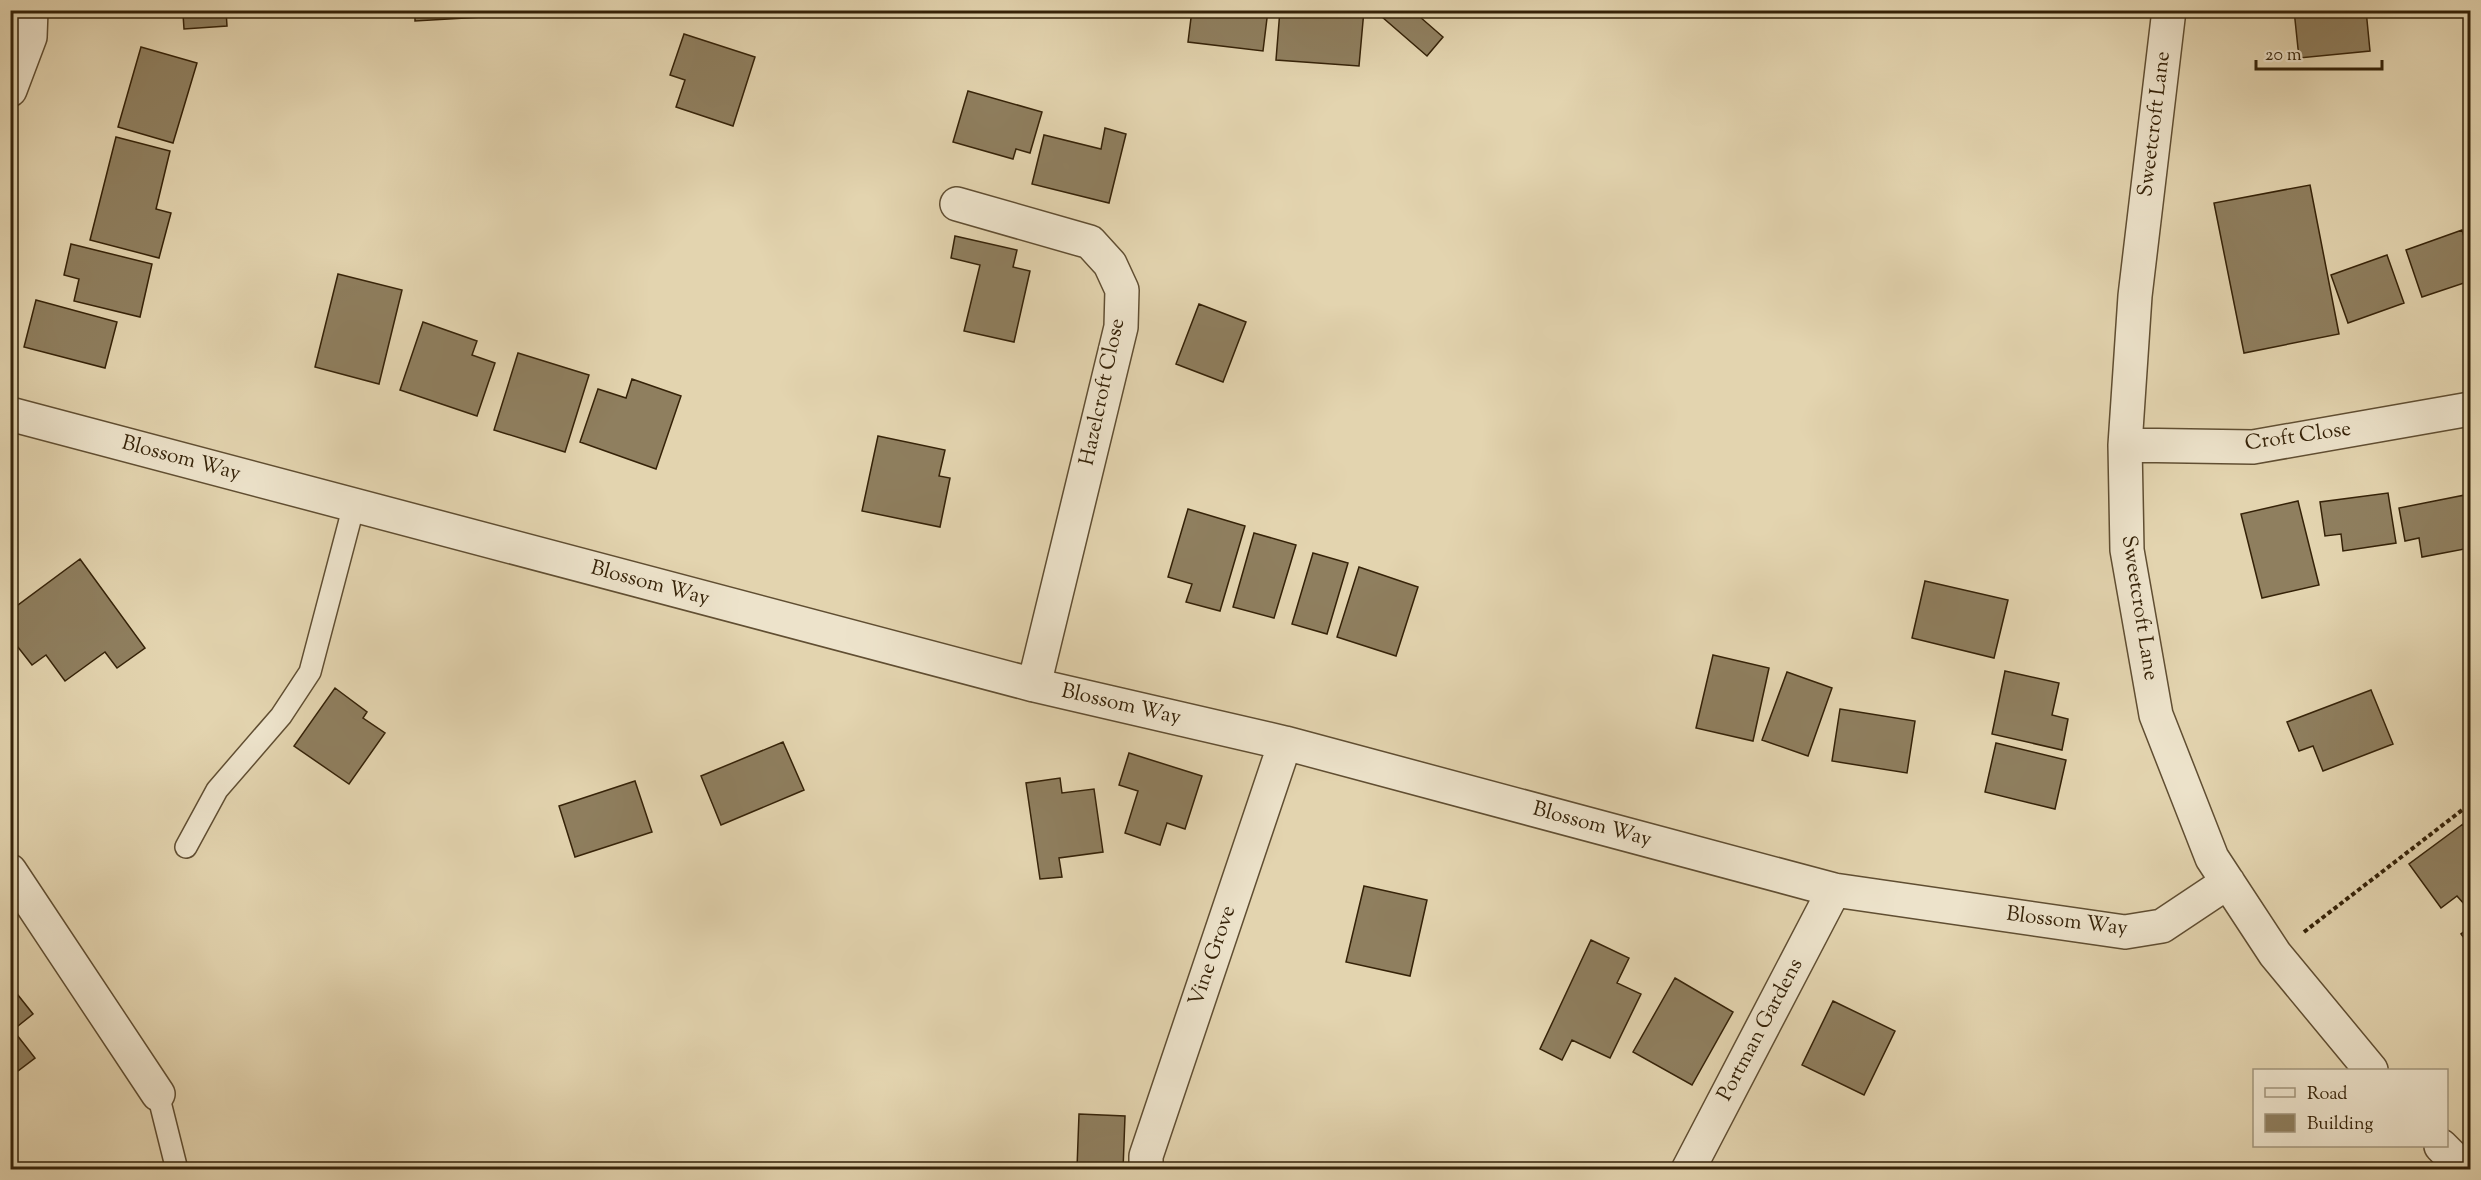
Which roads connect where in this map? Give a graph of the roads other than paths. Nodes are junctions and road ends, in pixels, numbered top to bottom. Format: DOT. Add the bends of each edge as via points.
graph roads {
  1 [pos="2169,10"];
  2 [pos="24,27"];
  3 [pos="10,90"];
  4 [pos="957,204"];
  5 [pos="2470,409"];
  6 [pos="10,414"];
  7 [pos="2125,445"];
  8 [pos="354,505"];
  9 [pos="1034,685"];
  10 [pos="1285,743"];
  11 [pos="186,847"];
  12 [pos="10,871"];
  13 [pos="2228,882"];
  14 [pos="1834,890"];
  15 [pos="2369,1069"];
  16 [pos="158,1094"];
  17 [pos="2442,1147"];
  18 [pos="177,1170"];
  19 [pos="1146,1170"];
  20 [pos="1688,1170"];
  21 [pos="2465,1170"];
  1 -- 7 [label="street, Sweetcroft Lane" via="2135,296"];
  2 -- 3 [label="street"];
  4 -- 9 [label="street, Hazelcroft Close" via="1090,242 1110,264 1122,290 1121,327"];
  5 -- 7 [label="street, Croft Close" via="2253,447"];
  6 -- 8 [label="street, Blossom Way"];
  7 -- 13 [label="street, Sweetcroft Lane" via="2127,550 2156,715 2211,858"];
  8 -- 9 [label="street, Blossom Way"];
  8 -- 11 [label="lane" via="310,672 281,716 217,790"];
  9 -- 10 [label="street, Blossom Way"];
  10 -- 14 [label="street, Blossom Way"];
  10 -- 19 [label="street, Vine Grove" via="1146,1156"];
  12 -- 16 [label="street"];
  13 -- 14 [label="street, Blossom Way" via="2162,926 2125,932"];
  13 -- 15 [label="street, Sweetcroft Lane" via="2275,954"];
  14 -- 20 [label="street, Portman Gardens"];
  16 -- 18 [label="lane"];
  17 -- 21 [label="street"];
}
